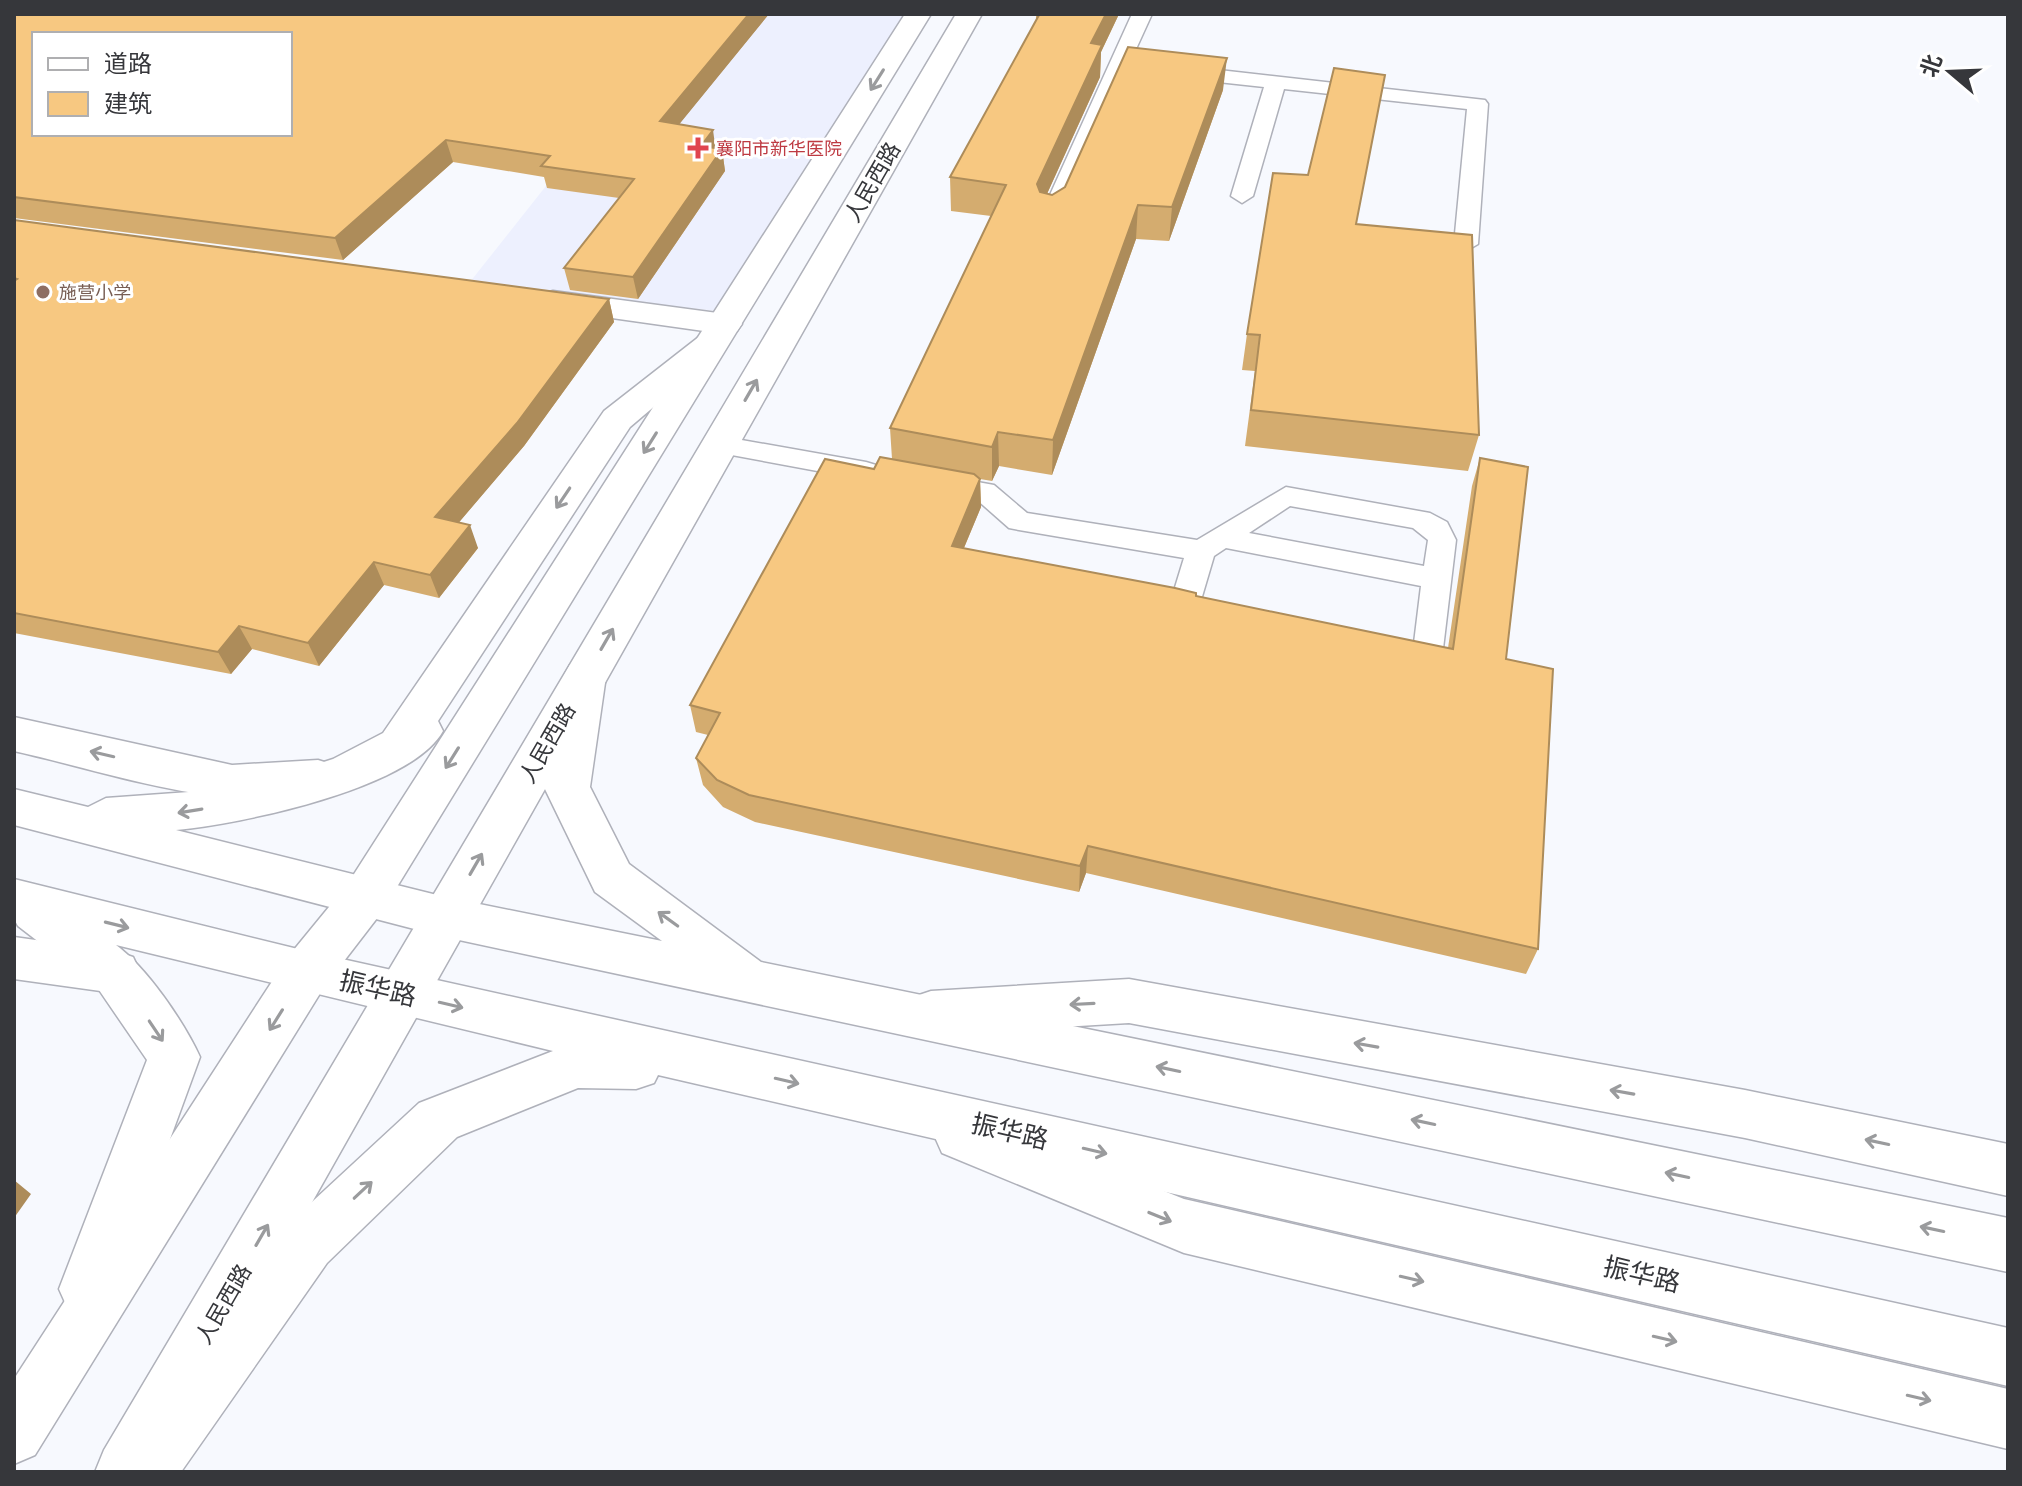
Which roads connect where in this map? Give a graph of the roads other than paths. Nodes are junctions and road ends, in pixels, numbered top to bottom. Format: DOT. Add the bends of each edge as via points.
graph roads {
  1 [pos="918,14"];
  2 [pos="969,14"];
  3 [pos="1142,14"];
  4 [pos="1119,65"];
  5 [pos="1276,82"];
  6 [pos="1242,196"];
  7 [pos="1050,219"];
  8 [pos="1466,244"];
  9 [pos="521,296"];
  10 [pos="718,333"];
  11 [pos="719,445"];
  12 [pos="1212,545"];
  13 [pos="1437,579"];
  14 [pos="1230,617"];
  15 [pos="1366,644"];
  16 [pos="510,666"];
  17 [pos="585,676"];
  18 [pos="14,734"];
  19 [pos="396,749"];
  20 [pos="345,775"];
  21 [pos="36,812"];
  22 [pos="364,899"];
  23 [pos="17,900"];
  24 [pos="445,917"];
  25 [pos="14,958"];
  26 [pos="115,972"];
  27 [pos="306,972"];
  28 [pos="754,981"];
  29 [pos="401,993"];
  30 [pos="909,1014"];
  31 [pos="724,1067"];
  32 [pos="881,1102"];
  33 [pos="2008,1170"];
  34 [pos="2008,1245"];
  35 [pos="63,1355"];
  36 [pos="2008,1357"];
  37 [pos="2008,1419"];
  38 [pos="14,1434"];
  39 [pos="126,1472"];
  40 [pos="144,1472"];
  1 -- 10 [label="main road, one-way"];
  11 -- 2 [label="main road, 人民西路, one-way"];
  3 -- 4 [label="lane"];
  4 -- 5 [label="lane"];
  4 -- 7 [label="lane"];
  5 -- 6 [label="lane"];
  5 -- 8 [label="lane" via="1478,104"];
  9 -- 10 [label="main road"];
  10 -- 16 [label="main road, one-way"];
  10 -- 19 [label="main road, one-way" via="617,419"];
  11 -- 12 [label="lane" via="984,491 1019,521"];
  17 -- 11 [label="main road, 人民西路, one-way"];
  12 -- 13 [label="lane"];
  12 -- 13 [label="lane" via="1286,496 1420,520 1437,529 1442,540"];
  12 -- 14 [label="lane" via="1184,607"];
  13 -- 15 [label="lane" via="1427,657"];
  16 -- 19 [label="main road"];
  16 -- 22 [label="main road, one-way"];
  24 -- 17 [label="main road, 人民西路, one-way"];
  28 -- 17 [label="main road, one-way" via="612,878 567,787"];
  20 -- 18 [label="main road, one-way" via="232,783"];
  19 -- 20 [label="main road"];
  20 -- 21 [label="main road, one-way" via="290,794 181,813"];
  21 -- 22 [label="main road"];
  22 -- 24 [label="main road"];
  22 -- 27 [label="main road"];
  23 -- 26 [label="main road"];
  23 -- 27 [label="main road, 振华路, one-way"];
  24 -- 28 [label="main road"];
  24 -- 29 [label="main road, 人民西路"];
  25 -- 26 [label="main road"];
  26 -- 35 [label="main road, one-way" via="174,1057"];
  27 -- 29 [label="main road, 振华路"];
  27 -- 35 [label="main road, one-way"];
  28 -- 30 [label="main road"];
  29 -- 31 [label="main road, 振华路, one-way"];
  39 -- 29 [label="main road, 人民西路, one-way"];
  33 -- 30 [label="main road, one-way" via="1745,1114 1129,1001"];
  34 -- 30 [label="main road, one-way"];
  31 -- 32 [label="main road, 振华路, one-way"];
  40 -- 31 [label="main road, one-way" via="307,1244 438,1120 577,1065"];
  32 -- 36 [label="main road, 振华路, one-way"];
  32 -- 37 [label="main road, one-way" via="1184,1226"];
  35 -- 38 [label="main road"];
}
